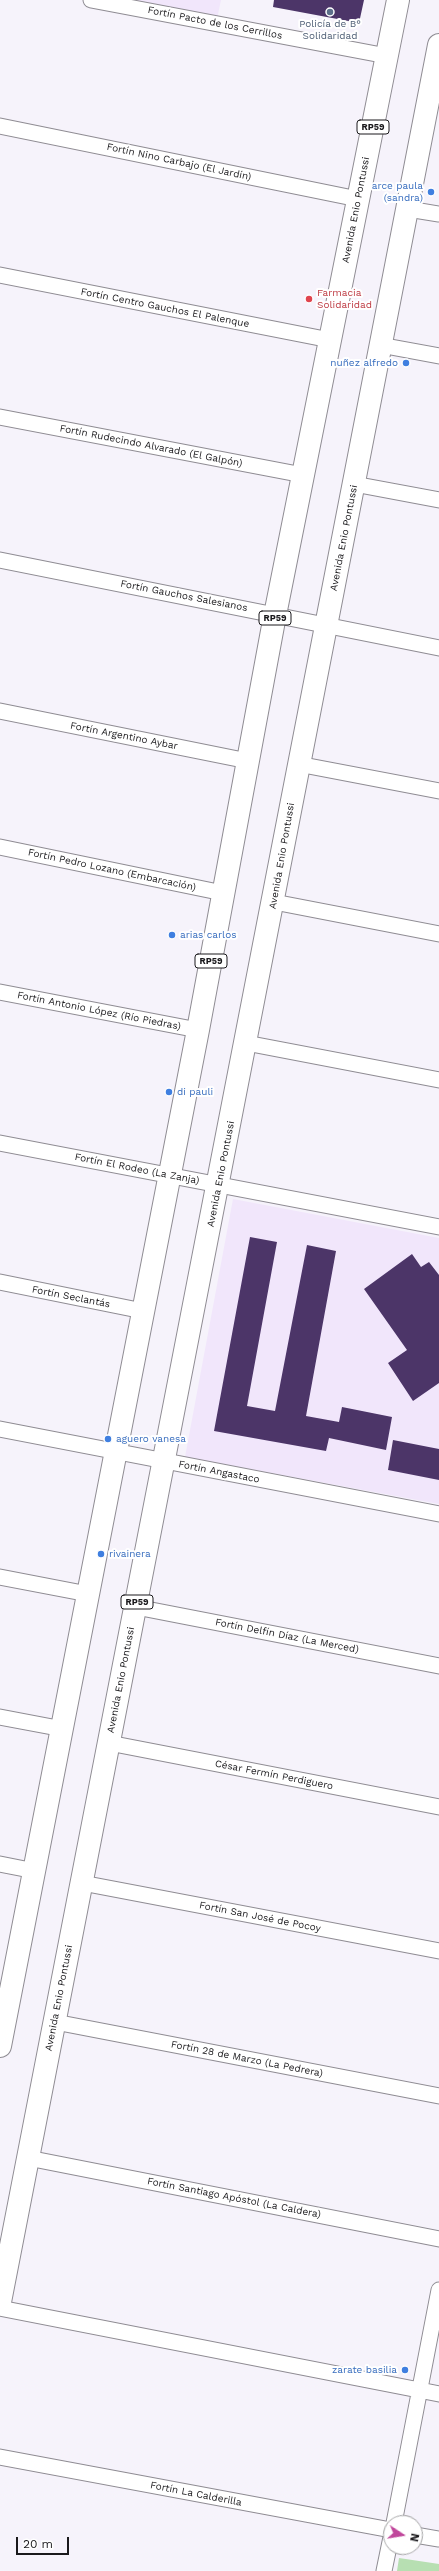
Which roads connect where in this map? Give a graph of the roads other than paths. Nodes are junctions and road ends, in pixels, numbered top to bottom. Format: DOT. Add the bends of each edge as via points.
graph roads {
  1 [pos="91,0"];
  2 [pos="398,0"];
  3 [pos="387,56"];
  4 [pos="438,59"];
  5 [pos="0,126"];
  6 [pos="358,199"];
  7 [pos="408,209"];
  8 [pos="439,214"];
  9 [pos="0,275"];
  10 [pos="330,340"];
  11 [pos="380,345"];
  12 [pos="439,356"];
  13 [pos="0,417"];
  14 [pos="303,475"];
  15 [pos="354,484"];
  16 [pos="439,500"];
  17 [pos="0,560"];
  18 [pos="275,614"];
  19 [pos="326,626"];
  20 [pos="439,648"];
  21 [pos="0,711"];
  22 [pos="248,761"];
  23 [pos="298,764"];
  24 [pos="439,791"];
  25 [pos="0,847"];
  26 [pos="223,893"];
  27 [pos="274,902"];
  28 [pos="439,934"];
  29 [pos="0,992"];
  30 [pos="198,1030"];
  31 [pos="246,1043"];
  32 [pos="439,1080"];
  33 [pos="0,1142"];
  34 [pos="170,1175"];
  35 [pos="218,1184"];
  36 [pos="439,1227"];
  37 [pos="0,1282"];
  38 [pos="143,1311"];
  39 [pos="0,1429"];
  40 [pos="116,1451"];
  41 [pos="164,1461"];
  42 [pos="439,1514"];
  43 [pos="0,1576"];
  44 [pos="88,1594"];
  45 [pos="136,1607"];
  46 [pos="439,1666"];
  47 [pos="0,1717"];
  48 [pos="62,1728"];
  49 [pos="109,1743"];
  50 [pos="439,1806"];
  51 [pos="0,1864"];
  52 [pos="35,1871"];
  53 [pos="82,1883"];
  54 [pos="439,1951"];
  55 [pos="3,2010"];
  56 [pos="55,2022"];
  57 [pos="0,2046"];
  58 [pos="439,2096"];
  59 [pos="28,2158"];
  60 [pos="439,2239"];
  61 [pos="439,2290"];
  62 [pos="0,2302"];
  63 [pos="0,2308"];
  64 [pos="419,2390"];
  65 [pos="439,2394"];
  66 [pos="0,2457"];
  67 [pos="396,2515"];
  68 [pos="383,2529"];
  69 [pos="423,2536"];
  70 [pos="439,2539"];
  71 [pos="387,2555"];
  72 [pos="384,2571"];
  1 -- 3 [label="street, Fortín Pacto de los Cerrillos"];
  2 -- 3 [label="main road, Avenida Enio Pontussi / RP59"];
  3 -- 6 [label="main road, Avenida Enio Pontussi / RP59"];
  4 -- 7 [label="main road, Avenida Enio Pontussi / RP59"];
  5 -- 6 [label="street, Fortín Nino Carbajo (El Jardín)"];
  6 -- 10 [label="main road, Avenida Enio Pontussi / RP59"];
  7 -- 8 [label="street"];
  7 -- 11 [label="main road, Avenida Enio Pontussi / RP59"];
  9 -- 10 [label="street, Fortín Centro Gauchos El Palenque"];
  10 -- 14 [label="main road, Avenida Enio Pontussi / RP59"];
  11 -- 12 [label="street"];
  11 -- 15 [label="main road, Avenida Enio Pontussi / RP59"];
  13 -- 14 [label="street, Fortín Rudecindo Alvarado (El Galpón)"];
  14 -- 18 [label="main road, Avenida Enio Pontussi / RP59"];
  15 -- 16 [label="street"];
  15 -- 19 [label="main road, Avenida Enio Pontussi / RP59"];
  17 -- 18 [label="street, Fortín Gauchos Salesianos"];
  18 -- 19 [label="street, Fortín Gauchos Salesianos"];
  18 -- 22 [label="main road, Avenida Enio Pontussi / RP59"];
  19 -- 20 [label="street, Fortín Gauchos Salesianos"];
  19 -- 23 [label="main road, Avenida Enio Pontussi / RP59"];
  21 -- 22 [label="street, Fortín Argentino Aybar"];
  22 -- 26 [label="main road, Avenida Enio Pontussi / RP59"];
  23 -- 24 [label="street"];
  23 -- 27 [label="main road, Avenida Enio Pontussi / RP59"];
  25 -- 26 [label="street, Fortín Pedro Lozano (Embarcación)"];
  26 -- 30 [label="main road, Avenida Enio Pontussi / RP59"];
  27 -- 28 [label="street"];
  27 -- 31 [label="main road, Avenida Enio Pontussi / RP59"];
  29 -- 30 [label="street, Fortín Antonio López (Río Piedras)"];
  30 -- 34 [label="main road, Avenida Enio Pontussi / RP59"];
  31 -- 32 [label="street"];
  31 -- 35 [label="main road, Avenida Enio Pontussi / RP59"];
  33 -- 34 [label="street, Fortín El Rodeo (La Zanja)"];
  34 -- 35 [label="street, Fortín El Rodeo (La Zanja)"];
  34 -- 38 [label="main road, Avenida Enio Pontussi / RP59"];
  35 -- 36 [label="street, Fortín El Rodeo (La Zanja)"];
  35 -- 41 [label="main road, Avenida Enio Pontussi / RP59"];
  37 -- 38 [label="street, Fortín Seclantás"];
  38 -- 40 [label="main road, Avenida Enio Pontussi / RP59"];
  39 -- 40 [label="street, Fortín Angastaco"];
  40 -- 41 [label="street, Fortín Angastaco"];
  40 -- 44 [label="main road, Avenida Enio Pontussi / RP59"];
  41 -- 42 [label="street, Fortín Angastaco"];
  41 -- 45 [label="main road, Avenida Enio Pontussi / RP59"];
  43 -- 44 [label="street"];
  44 -- 48 [label="main road, Avenida Enio Pontussi / RP59"];
  45 -- 46 [label="street, Fortín Delfín Díaz (La Merced)"];
  45 -- 49 [label="main road, Avenida Enio Pontussi / RP59"];
  47 -- 48 [label="street"];
  48 -- 52 [label="main road, Avenida Enio Pontussi / RP59"];
  49 -- 50 [label="street, César Fermín Perdiguero"];
  49 -- 53 [label="main road, Avenida Enio Pontussi / RP59"];
  51 -- 52 [label="street"];
  52 -- 55 [label="main road, Avenida Enio Pontussi / RP59"];
  53 -- 54 [label="street, Fortín San José de Pocoy"];
  53 -- 56 [label="main road, Avenida Enio Pontussi / RP59"];
  55 -- 57 [label="main road, Avenida Enio Pontussi / RP59"];
  56 -- 58 [label="street, Fortín 28 de Marzo (La Pedrera)"];
  56 -- 59 [label="main road, Avenida Enio Pontussi / RP59"];
  59 -- 60 [label="street, Fortín Santiago Apóstol (La Caldera)"];
  59 -- 62 [label="main road, Avenida Enio Pontussi / RP59"];
  61 -- 64 [label="street"];
  63 -- 64 [label="street"];
  64 -- 65 [label="street"];
  64 -- 67 [label="street"];
  66 -- 68 [label="street, Fortín La Calderilla"];
  69 -- 70 [label="street"];
  71 -- 72 [label="street"];
}
